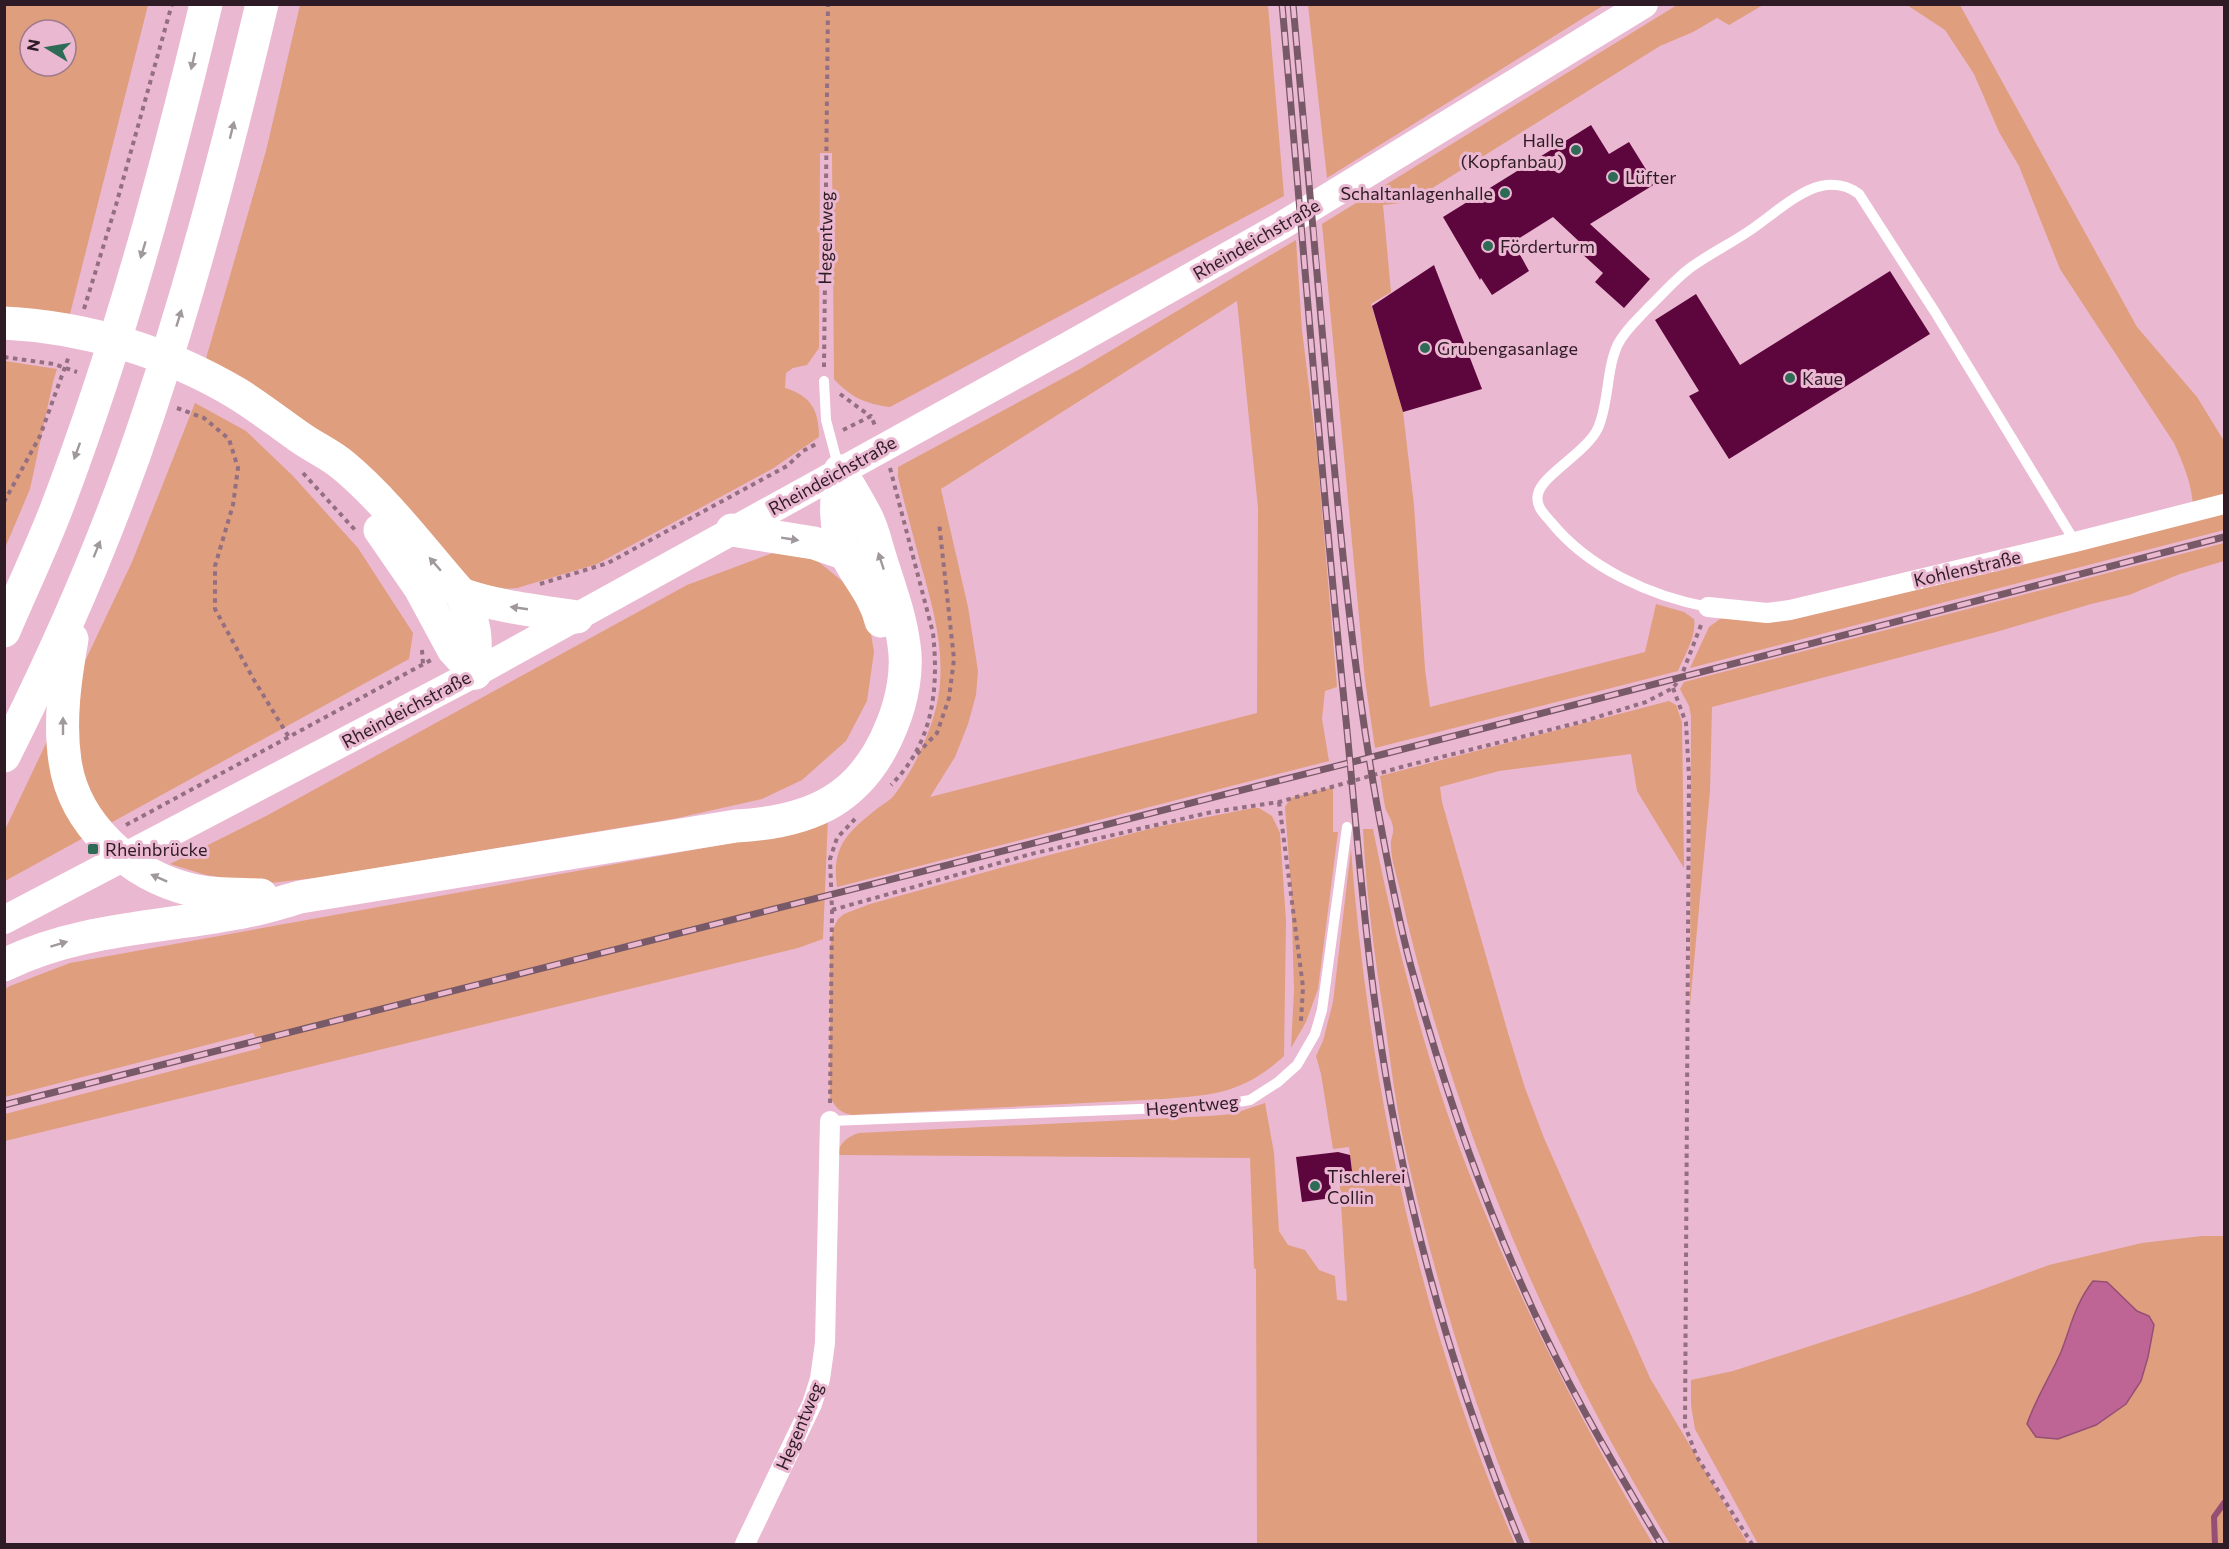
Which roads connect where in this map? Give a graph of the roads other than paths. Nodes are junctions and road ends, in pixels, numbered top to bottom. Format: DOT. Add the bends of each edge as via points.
graph roads {
  1 [pos="206,4"];
  2 [pos="262,4"];
  3 [pos="1644,4"];
  4 [pos="4,323"];
  5 [pos="824,381"];
  6 [pos="300,437"];
  7 [pos="840,471"];
  8 [pos="2224,504"];
  9 [pos="56,512"];
  10 [pos="732,530"];
  11 [pos="2075,542"];
  12 [pos="846,554"];
  13 [pos="80,593"];
  14 [pos="461,594"];
  15 [pos="4,596"];
  16 [pos="1707,607"];
  17 [pos="577,616"];
  18 [pos="4,632"];
  19 [pos="475,673"];
  20 [pos="4,756"];
  21 [pos="736,826"];
  22 [pos="1347,826"];
  23 [pos="300,897"];
  24 [pos="4,920"];
  25 [pos="4,965"];
  26 [pos="830,1121"];
  27 [pos="745,1545"];
  1 -- 9 [label="highway, one-way" via="151,224 92,386"];
  13 -- 2 [label="highway, one-way" via="160,410"];
  3 -- 7 [label="main road, Rheindeichstraße" via="1281,226"];
  4 -- 6 [label="highway" via="58,329 133,346 203,375"];
  5 -- 7 [label="lane" via="826,420"];
  14 -- 6 [label="highway, one-way" via="370,490 342,464"];
  6 -- 19 [label="highway" via="380,529 420,588 437,646"];
  7 -- 10 [label="main road, Rheindeichstraße"];
  7 -- 12 [label="highway" via="837,526"];
  21 -- 7 [label="highway, one-way" via="769,825 798,818 844,794 865,776 885,745 898,712 904,647 897,612 868,520"];
  8 -- 11 [label="street, Kohlenstraße"];
  9 -- 15 [label="highway"];
  9 -- 18 [label="highway"];
  10 -- 12 [label="highway, one-way" via="814,543"];
  10 -- 17 [label="main road, Rheindeichstraße"];
  11 -- 16 [label="street, Kohlenstraße" via="1790,610 1767,613"];
  11 -- 16 [label="lane" via="1859,194 1835,184 1818,186 1689,269 1631,325 1618,344 1602,420 1595,435 1551,476 1538,494 1538,506 1554,526 1600,566 1658,594"];
  12 -- 21 [label="highway" via="869,590 880,617 886,646 879,707 867,735 833,775 793,802"];
  13 -- 20 [label="highway"];
  23 -- 13 [label="highway, one-way" via="216,893 164,881 118,853 90,822 65,764 62,717"];
  17 -- 14 [label="highway, one-way" via="506,606"];
  14 -- 19 [label="highway" via="476,636"];
  17 -- 19 [label="main road, Rheindeichstraße"];
  19 -- 24 [label="main road, Rheindeichstraße"];
  21 -- 23 [label="highway"];
  22 -- 26 [label="lane, Hegentweg" via="1322,1010 1315,1034 1299,1061 1278,1082 1250,1100 1217,1107"];
  25 -- 23 [label="highway, one-way" via="64,941 129,927 247,911"];
  26 -- 27 [label="street, Hegentweg" via="825,1342 820,1379 812,1404"];
}
